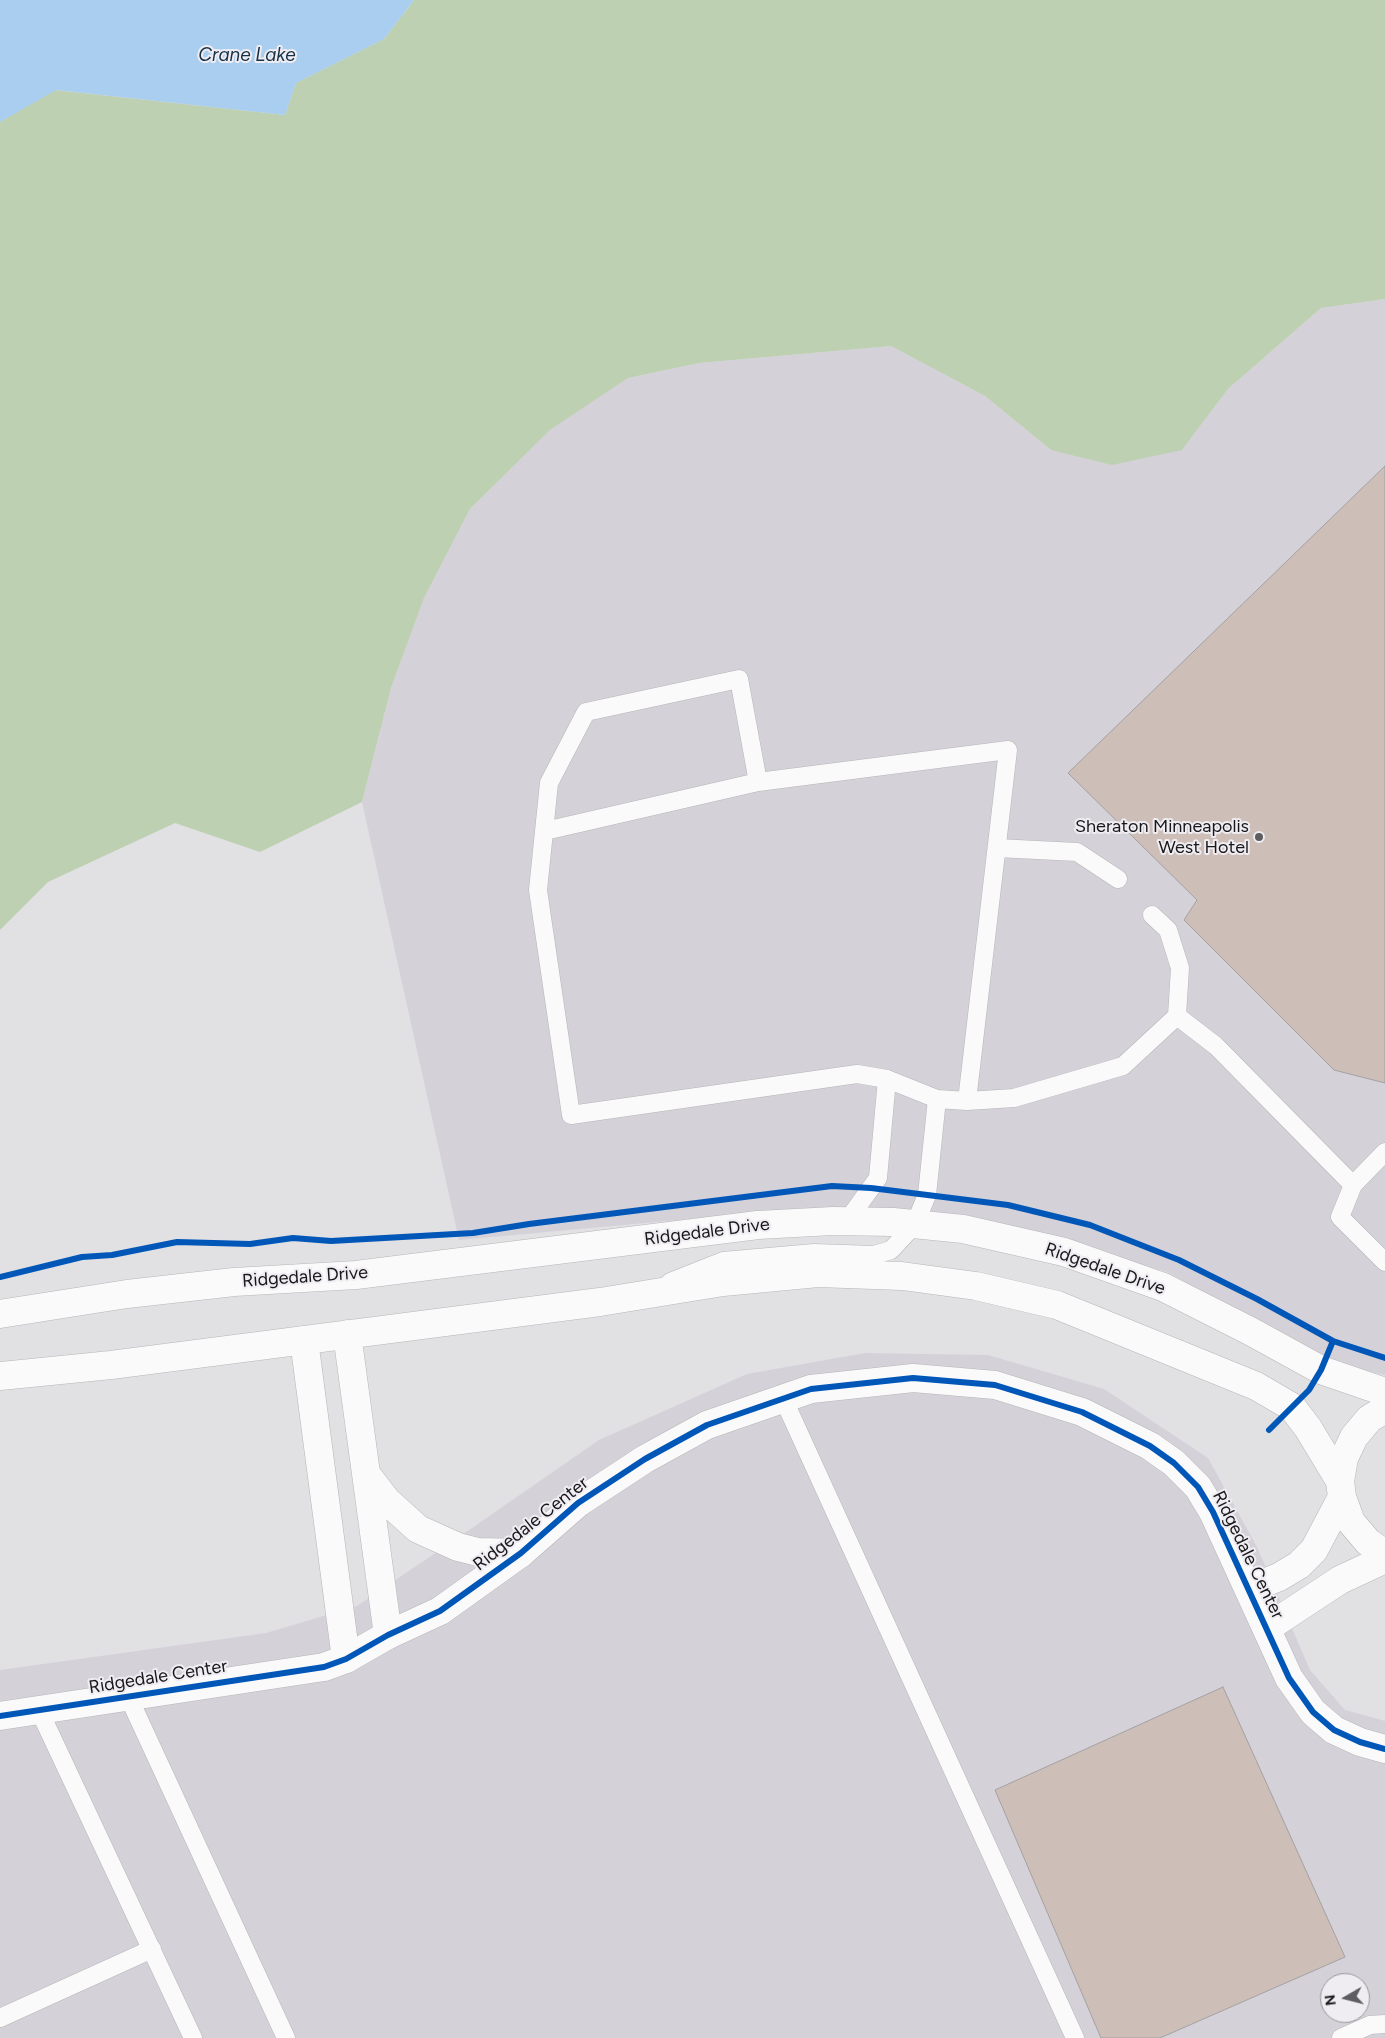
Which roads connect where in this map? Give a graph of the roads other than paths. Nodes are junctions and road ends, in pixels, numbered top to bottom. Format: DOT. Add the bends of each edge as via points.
graph roads {
  1 [pos="758,782"];
  2 [pos="544,831"];
  3 [pos="997,848"];
  4 [pos="1118,879"];
  5 [pos="1152,915"];
  6 [pos="1177,1016"];
  7 [pos="887,1079"];
  8 [pos="937,1099"];
  9 [pos="967,1101"];
  10 [pos="1385,1152"];
  11 [pos="1353,1185"];
  12 [pos="847,1221"];
  13 [pos="915,1224"];
  14 [pos="1385,1262"];
  15 [pos="630,1297"];
  16 [pos="0,1314"];
  17 [pos="347,1334"];
  18 [pos="304,1340"];
  19 [pos="0,1376"];
  20 [pos="1385,1392"];
  21 [pos="784,1398"];
  22 [pos="1385,1409"];
  23 [pos="366,1474"];
  24 [pos="1341,1489"];
  25 [pos="521,1553"];
  26 [pos="1385,1554"];
  27 [pos="1385,1559"];
  28 [pos="1249,1589"];
  29 [pos="1267,1628"];
  30 [pos="388,1635"];
  31 [pos="346,1659"];
  32 [pos="129,1698"];
  33 [pos="39,1710"];
  34 [pos="0,1716"];
  35 [pos="1385,1749"];
  36 [pos="152,1950"];
  37 [pos="0,2018"];
  38 [pos="1385,2024"];
  39 [pos="194,2038"];
  40 [pos="286,2038"];
  41 [pos="1075,2038"];
  42 [pos="1341,2038"];
  1 -- 2 [label="lane"];
  1 -- 2 [label="lane" via="739,679 586,712 549,783"];
  1 -- 3 [label="lane" via="1008,750"];
  2 -- 7 [label="lane" via="538,890 571,1115 857,1074"];
  3 -- 4 [label="lane" via="1077,852"];
  3 -- 9 [label="lane"];
  5 -- 6 [label="lane" via="1168,930 1180,968"];
  6 -- 9 [label="lane" via="1123,1066 1014,1098"];
  6 -- 11 [label="lane" via="1216,1046"];
  7 -- 8 [label="lane"];
  7 -- 12 [label="lane" via="878,1178"];
  8 -- 9 [label="lane"];
  8 -- 13 [label="lane" via="927,1195"];
  10 -- 11 [label="lane"];
  11 -- 14 [label="lane" via="1340,1217"];
  12 -- 13 [label="street, Ridgedale Drive"];
  12 -- 16 [label="street, Ridgedale Drive" via="758,1225 356,1275 234,1282 127,1294"];
  13 -- 15 [label="lane" via="892,1250 874,1254 814,1253 723,1261"];
  13 -- 20 [label="street, Ridgedale Drive" via="963,1229 1082,1258 1163,1287 1321,1370"];
  15 -- 17 [label="street"];
  15 -- 24 [label="street" via="723,1282 818,1273 902,1276 976,1286 1057,1306 1256,1386 1292,1407 1308,1428"];
  17 -- 18 [label="street"];
  17 -- 23 [label="street"];
  18 -- 19 [label="street"];
  18 -- 31 [label="street"];
  21 -- 25 [label="street, Ridgedale Center" via="716,1421 645,1459 578,1503"];
  21 -- 28 [label="street, Ridgedale Center" via="811,1389 913,1378 995,1385 1082,1412 1150,1446 1174,1463 1198,1487"];
  21 -- 41 [label="lane"];
  22 -- 24 [label="street" via="1369,1419 1354,1436 1344,1458"];
  23 -- 25 [label="street" via="387,1501 418,1530 478,1552"];
  23 -- 30 [label="street"];
  24 -- 26 [label="street" via="1351,1522 1368,1542"];
  24 -- 28 [label="street" via="1314,1550 1299,1566"];
  25 -- 30 [label="street, Ridgedale Center" via="440,1611"];
  27 -- 29 [label="street" via="1340,1580"];
  28 -- 29 [label="street, Ridgedale Center"];
  29 -- 35 [label="street, Ridgedale Center" via="1290,1678 1313,1712 1334,1730"];
  30 -- 31 [label="street, Ridgedale Center"];
  31 -- 32 [label="street, Ridgedale Center" via="324,1667"];
  32 -- 33 [label="street, Ridgedale Center"];
  32 -- 40 [label="lane"];
  33 -- 34 [label="street, Ridgedale Center"];
  33 -- 36 [label="lane"];
  36 -- 37 [label="lane"];
  36 -- 39 [label="lane"];
  38 -- 42 [label="lane" via="1370,2025"];
}
